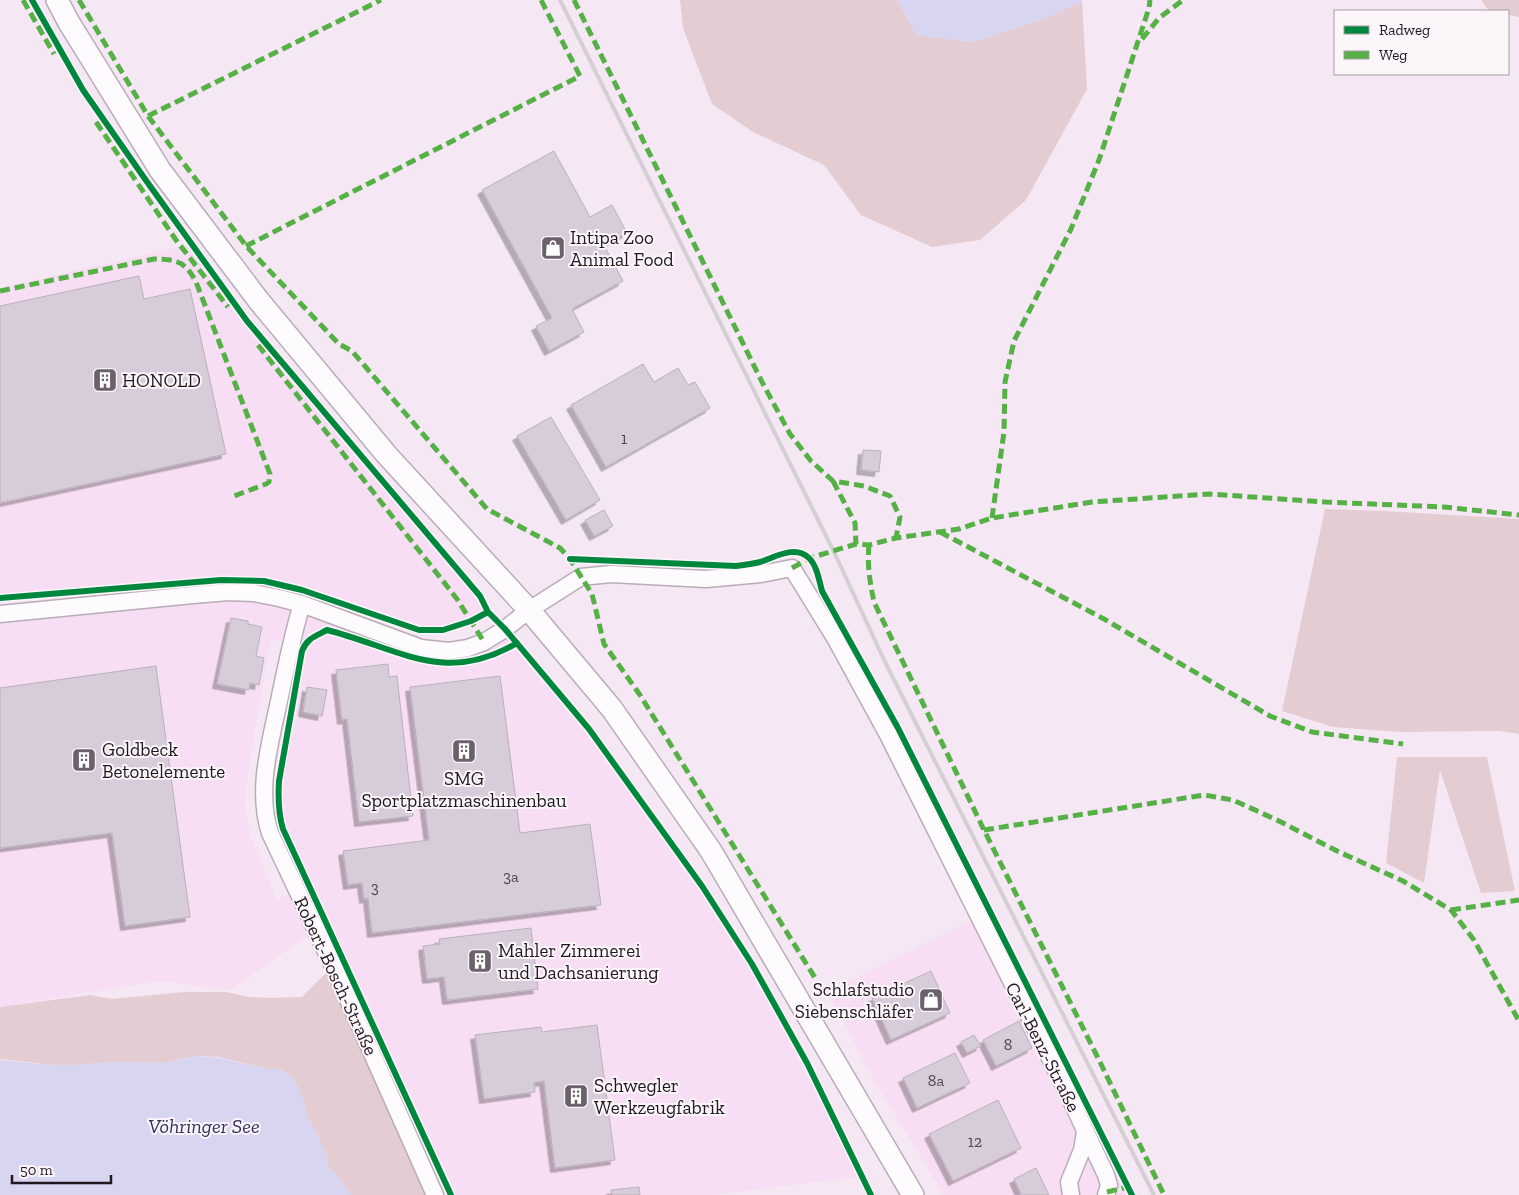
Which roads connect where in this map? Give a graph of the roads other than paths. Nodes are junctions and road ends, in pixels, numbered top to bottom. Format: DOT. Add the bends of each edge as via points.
graph roads {
  1 [pos="57,0"];
  2 [pos="302,604"];
  3 [pos="529,610"];
  4 [pos="0,614"];
  5 [pos="1085,1132"];
  6 [pos="435,1195"];
  7 [pos="913,1195"];
  8 [pos="1071,1195"];
  9 [pos="1106,1195"];
  1 -- 3 [label="main road" via="160,170 259,302 386,454"];
  2 -- 3 [label="street" via="421,648 449,651 484,642"];
  2 -- 4 [label="street" via="254,593 228,592"];
  2 -- 6 [label="street, Robert-Bosch-Straße" via="266,765 265,818"];
  3 -- 5 [label="street, Carl-Benz-Straße" via="581,577 611,574 706,578 792,568 888,735"];
  3 -- 7 [label="main road" via="612,709 711,851"];
  5 -- 8 [label="street, Carl-Benz-Straße" via="1082,1150 1069,1182"];
  5 -- 9 [label="street, Carl-Benz-Straße" via="1106,1175 1109,1186"];
}
